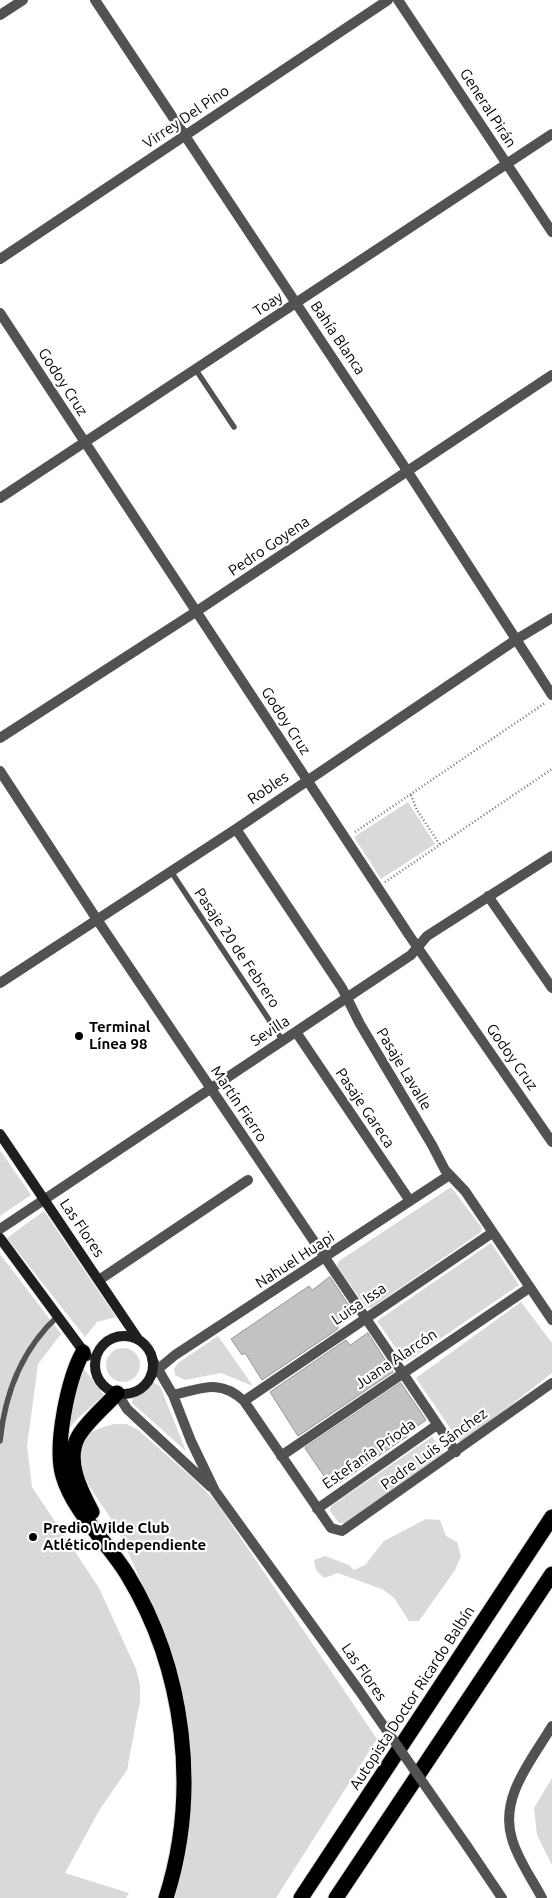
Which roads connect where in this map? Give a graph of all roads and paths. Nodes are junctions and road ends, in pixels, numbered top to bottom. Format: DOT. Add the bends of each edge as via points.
graph roads {
  1 [pos="23,0"];
  2 [pos="95,0"];
  3 [pos="388,0"];
  4 [pos="398,0"];
  5 [pos="0,15"];
  6 [pos="552,134"];
  7 [pos="185,136"];
  8 [pos="507,164"];
  9 [pos="552,232"];
  10 [pos="0,259"];
  11 [pos="297,304"];
  12 [pos="0,313"];
  13 [pos="196,370"];
  14 [pos="552,375"];
  15 [pos="234,427"];
  16 [pos="85,442"];
  17 [pos="408,472"];
  18 [pos="0,498"];
  19 [pos="197,612"];
  20 [pos="552,618"];
  21 [pos="517,639"];
  22 [pos="552,696"];
  23 [pos="0,738"];
  24 [pos="552,769"];
  25 [pos="0,771"];
  26 [pos="306,780"];
  27 [pos="411,795"];
  28 [pos="236,829"];
  29 [pos="345,838"];
  30 [pos="440,845"];
  31 [pos="552,856"];
  32 [pos="170,870"];
  33 [pos="378,887"];
  34 [pos="488,896"];
  35 [pos="96,918"];
  36 [pos="418,948"];
  37 [pos="0,983"];
  38 [pos="552,988"];
  39 [pos="347,997"];
  40 [pos="296,1032"];
  41 [pos="283,1041"];
  42 [pos="210,1087"];
  43 [pos="0,1134"];
  44 [pos="552,1142"];
  45 [pos="448,1176"];
  46 [pos="248,1180"];
  47 [pos="45,1198"];
  48 [pos="410,1201"];
  49 [pos="0,1229"];
  50 [pos="492,1233"];
  51 [pos="0,1238"];
  52 [pos="326,1258"];
  53 [pos="99,1280"];
  54 [pos="529,1288"];
  55 [pos="58,1316"];
  56 [pos="367,1317"];
  57 [pos="552,1320"];
  58 [pos="138,1339"];
  59 [pos="83,1352"];
  60 [pos="95,1369"];
  61 [pos="154,1372"];
  62 [pos="403,1372"];
  63 [pos="552,1383"];
  64 [pos="117,1393"];
  65 [pos="173,1395"];
  66 [pos="244,1401"];
  67 [pos="437,1424"];
  68 [pos="0,1440"];
  69 [pos="456,1452"];
  70 [pos="281,1456"];
  71 [pos="215,1491"];
  72 [pos="317,1509"];
  73 [pos="552,1516"];
  74 [pos="116,1556"];
  75 [pos="552,1574"];
  76 [pos="552,1726"];
  77 [pos="166,1898"];
  78 [pos="301,1898"];
  79 [pos="336,1898"];
  80 [pos="502,1898"];
  81 [pos="542,1898"];
  1 -- 5 [label="street"];
  2 -- 7 [label="street, Bahía Blanca"];
  3 -- 7 [label="street, Virrey Del Pino"];
  4 -- 8 [label="street, General Pirán"];
  6 -- 8 [label="street, Toay"];
  7 -- 10 [label="street, Virrey Del Pino"];
  7 -- 11 [label="street, Bahía Blanca"];
  8 -- 9 [label="street, General Pirán"];
  8 -- 11 [label="street, Toay"];
  11 -- 13 [label="street, Toay"];
  11 -- 17 [label="street, Bahía Blanca"];
  12 -- 16 [label="street, Godoy Cruz"];
  13 -- 15 [label="lane"];
  13 -- 16 [label="street, Toay"];
  14 -- 17 [label="street, Pedro Goyena"];
  16 -- 18 [label="street, Toay"];
  16 -- 19 [label="street, Godoy Cruz"];
  17 -- 19 [label="street, Pedro Goyena"];
  17 -- 21 [label="street, Bahía Blanca"];
  19 -- 23 [label="street, Pedro Goyena"];
  19 -- 26 [label="street, Godoy Cruz"];
  20 -- 21 [label="street, Robles"];
  21 -- 22 [label="street, Bahía Blanca"];
  21 -- 26 [label="street, Robles"];
  22 -- 27 [label="path"];
  24 -- 30 [label="path"];
  25 -- 35 [label="street, Martín Fierro"];
  26 -- 28 [label="street, Robles"];
  26 -- 29 [label="street, Godoy Cruz"];
  27 -- 29 [label="path"];
  27 -- 30 [label="path"];
  28 -- 32 [label="street, Robles"];
  28 -- 39 [label="street, Pasaje Lavalle"];
  29 -- 33 [label="street, Godoy Cruz"];
  30 -- 33 [label="path"];
  31 -- 34 [label="street, Sevilla"];
  32 -- 35 [label="street, Robles"];
  32 -- 41 [label="lane, Pasaje 20 de Febrero"];
  33 -- 36 [label="street, Godoy Cruz"];
  34 -- 36 [label="street, Sevilla" via="427,936"];
  34 -- 38 [label="street"];
  35 -- 37 [label="street, Robles"];
  35 -- 42 [label="street, Martín Fierro"];
  36 -- 39 [label="street, Sevilla"];
  36 -- 44 [label="street, Godoy Cruz"];
  39 -- 40 [label="street, Sevilla"];
  39 -- 45 [label="street, Pasaje Lavalle"];
  40 -- 41 [label="street, Sevilla"];
  40 -- 48 [label="street, Pasaje Gareca"];
  41 -- 42 [label="street, Sevilla"];
  42 -- 47 [label="street, Sevilla"];
  42 -- 52 [label="street, Martín Fierro"];
  43 -- 47 [label="street, Las Flores"];
  45 -- 48 [label="street, Nahuel Huapi"];
  45 -- 50 [label="street, Pasaje Lavalle" via="465,1191"];
  46 -- 53 [label="street"];
  47 -- 49 [label="street, Sevilla"];
  47 -- 53 [label="street, Las Flores"];
  48 -- 52 [label="street, Nahuel Huapi"];
  50 -- 54 [label="street, Pasaje Lavalle"];
  50 -- 56 [label="street, Luisa Issa"];
  51 -- 55 [label="street"];
  52 -- 56 [label="street, Martín Fierro"];
  52 -- 61 [label="street, Nahuel Huapi" via="175,1355"];
  53 -- 58 [label="street, Las Flores"];
  54 -- 57 [label="street, Pasaje Lavalle"];
  54 -- 62 [label="street, Juana Alarcón"];
  55 -- 59 [label="street"];
  55 -- 68 [label="lane" via="46,1327 10,1386"];
  56 -- 62 [label="street, Martín Fierro"];
  56 -- 66 [label="street, Luisa Issa"];
  58 -- 60 [label="street" via="122,1336 107,1341 97,1354"];
  58 -- 61 [label="street" via="149,1351"];
  59 -- 60 [label="street"];
  59 -- 74 [label="highway" via="74,1372 62,1430 61,1468 66,1486"];
  60 -- 64 [label="street" via="103,1385"];
  61 -- 64 [label="street" via="133,1392"];
  61 -- 65 [label="street, Las Flores"];
  62 -- 67 [label="street, Martín Fierro"];
  62 -- 70 [label="street, Juana Alarcón"];
  63 -- 69 [label="street, Padre Luis Sánchez"];
  64 -- 71 [label="street, Las Flores" via="127,1409"];
  64 -- 74 [label="highway" via="80,1434 74,1458 80,1489"];
  65 -- 66 [label="street" via="222,1387"];
  65 -- 71 [label="street, Las Flores"];
  66 -- 70 [label="street"];
  67 -- 69 [label="street, Martín Fierro"];
  67 -- 72 [label="street, Estefanía Prioda"];
  69 -- 72 [label="street, Padre Luis Sánchez" via="347,1530 331,1528"];
  70 -- 72 [label="street"];
  71 -- 80 [label="street, Las Flores, bridge" via="358,1689"];
  73 -- 78 [label="highway, Autopista Doctor Ricardo Balbín"];
  74 -- 77 [label="highway" via="138,1592 159,1643 180,1728 182,1817 178,1854"];
  75 -- 79 [label="highway"];
  76 -- 81 [label="street" via="518,1783 510,1802 508,1820 512,1840"];
}
